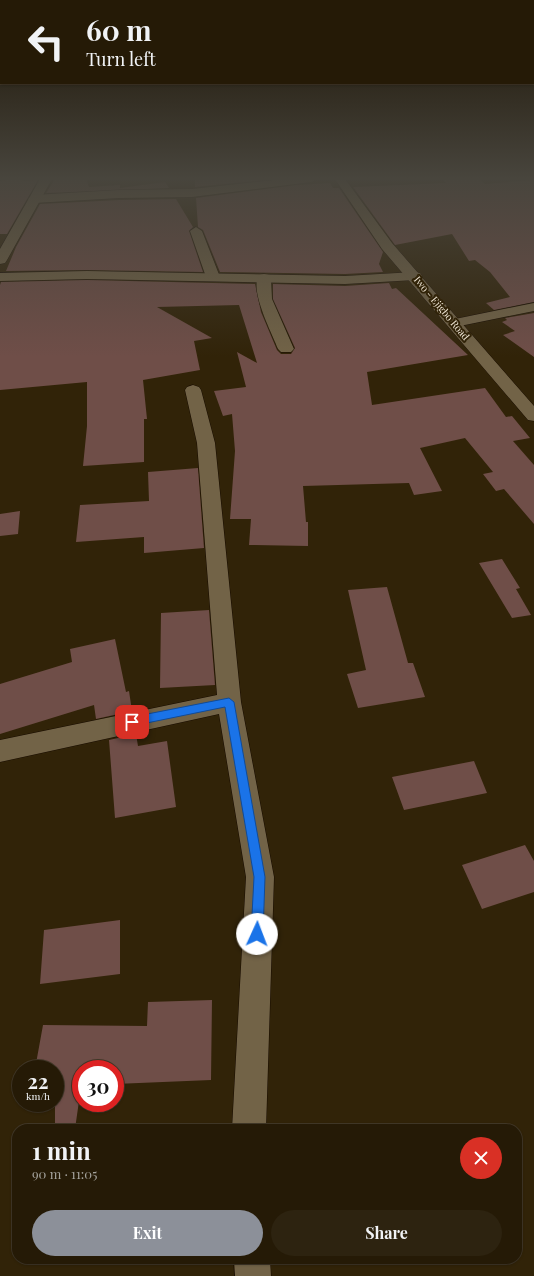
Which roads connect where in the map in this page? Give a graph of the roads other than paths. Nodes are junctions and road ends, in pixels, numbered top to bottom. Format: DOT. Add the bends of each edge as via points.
graph roads {
  1 [pos="12,239"];
  2 [pos="199,239"];
  3 [pos="383,239"];
  4 [pos="0,260"];
  5 [pos="415,276"];
  6 [pos="0,277"];
  7 [pos="214,277"];
  8 [pos="264,278"];
  9 [pos="534,307"];
  10 [pos="455,322"];
  11 [pos="286,349"];
  12 [pos="193,390"];
  13 [pos="534,416"];
  14 [pos="229,702"];
  15 [pos="0,751"];
  16 [pos="249,1124"];
  17 [pos="252,1264"];
  18 [pos="253,1276"];
  1 -- 4 [label="street"];
  2 -- 7 [label="street"];
  3 -- 5 [label="street, Iwo - Ejigbo Road"];
  5 -- 8 [label="street" via="344,280"];
  5 -- 10 [label="street, Iwo - Ejigbo Road"];
  6 -- 7 [label="street"];
  7 -- 8 [label="street"];
  8 -- 11 [label="street" via="265,300"];
  9 -- 10 [label="street"];
  10 -- 13 [label="street, Iwo - Ejigbo Road"];
  12 -- 14 [label="street" via="206,443"];
  14 -- 15 [label="street"];
  14 -- 16 [label="street" via="260,877"];
  17 -- 18 [label="street"];
}
